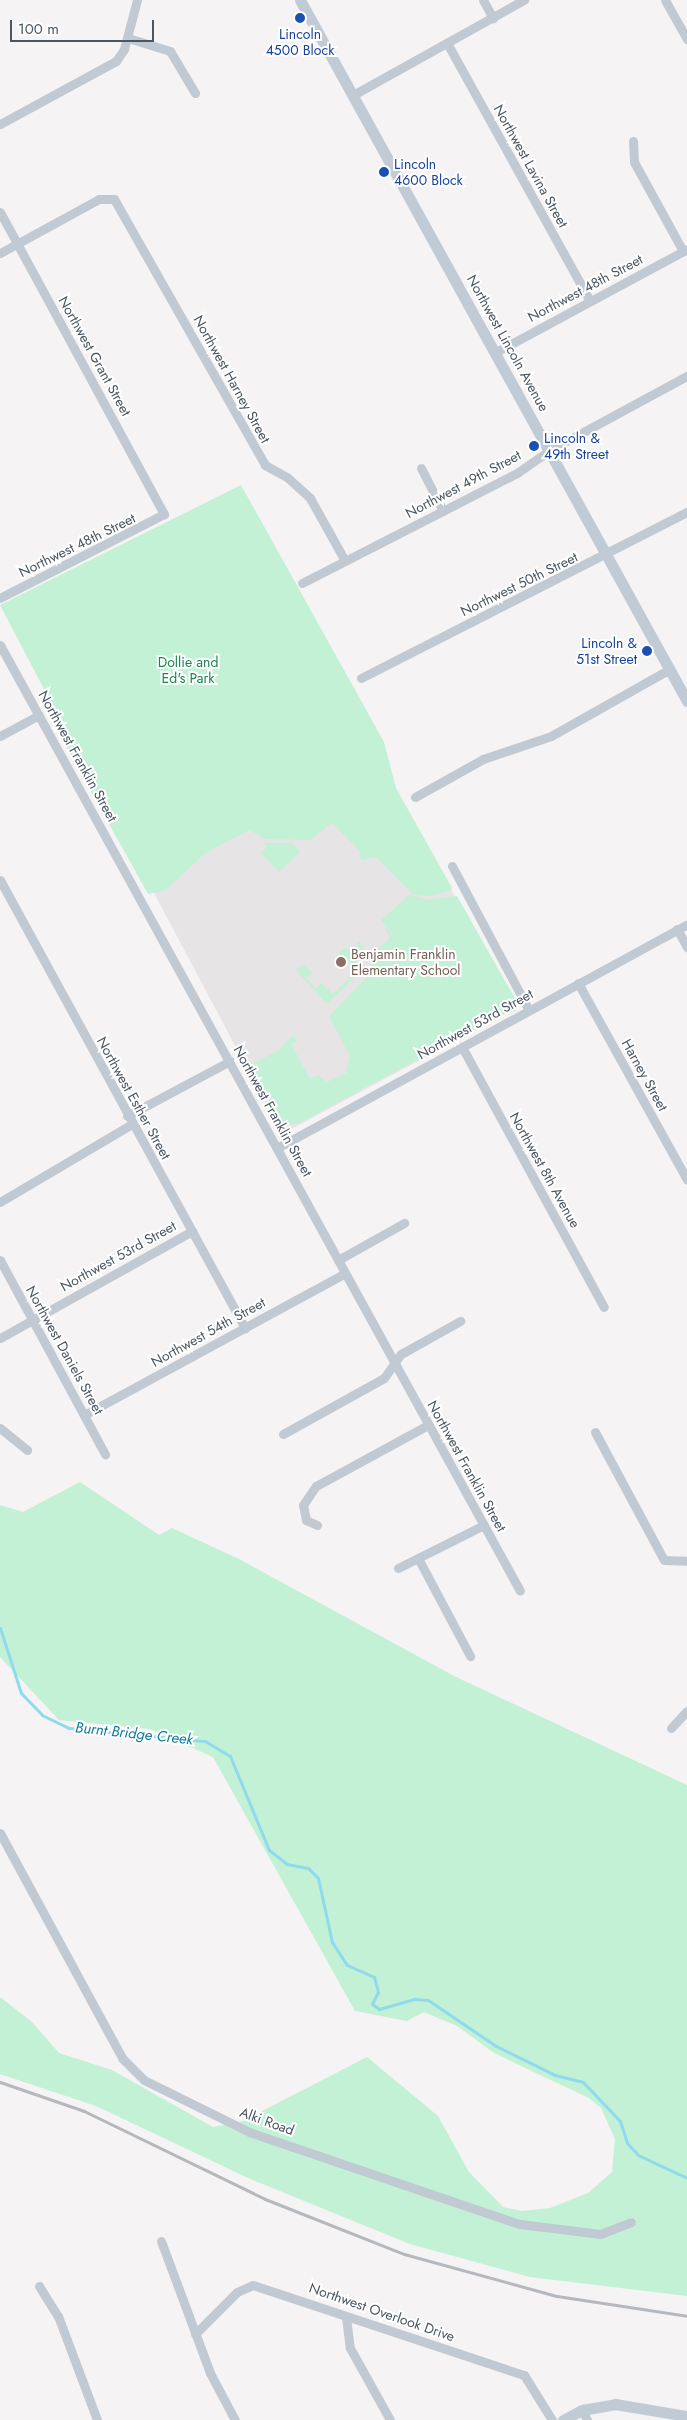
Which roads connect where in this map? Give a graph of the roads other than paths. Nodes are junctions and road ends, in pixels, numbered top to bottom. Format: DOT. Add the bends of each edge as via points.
graph roads {
  1 [pos="137,0"];
  2 [pos="300,0"];
  3 [pos="483,0"];
  4 [pos="524,0"];
  5 [pos="665,0"];
  6 [pos="493,18"];
  7 [pos="128,38"];
  8 [pos="687,39"];
  9 [pos="447,43"];
  10 [pos="195,93"];
  11 [pos="353,95"];
  12 [pos="0,124"];
  13 [pos="633,141"];
  14 [pos="0,212"];
  15 [pos="17,244"];
  16 [pos="685,250"];
  17 [pos="0,253"];
  18 [pos="590,301"];
  19 [pos="496,352"];
  20 [pos="687,376"];
  21 [pos="550,450"];
  22 [pos="421,468"];
  23 [pos="443,511"];
  24 [pos="687,512"];
  25 [pos="164,514"];
  26 [pos="608,556"];
  27 [pos="345,561"];
  28 [pos="302,583"];
  29 [pos="0,598"];
  30 [pos="0,644"];
  31 [pos="670,669"];
  32 [pos="361,678"];
  33 [pos="687,700"];
  34 [pos="40,715"];
  35 [pos="0,736"];
  36 [pos="415,797"];
  37 [pos="452,866"];
  38 [pos="0,880"];
  39 [pos="687,924"];
  40 [pos="677,929"];
  41 [pos="687,947"];
  42 [pos="578,983"];
  43 [pos="529,1010"];
  44 [pos="462,1047"];
  45 [pos="230,1061"];
  46 [pos="130,1120"];
  47 [pos="277,1148"];
  48 [pos="687,1180"];
  49 [pos="0,1202"];
  50 [pos="404,1222"];
  51 [pos="192,1231"];
  52 [pos="0,1260"];
  53 [pos="338,1260"];
  54 [pos="345,1273"];
  55 [pos="604,1307"];
  56 [pos="32,1319"];
  57 [pos="460,1321"];
  58 [pos="245,1328"];
  59 [pos="0,1338"];
  60 [pos="394,1362"];
  61 [pos="84,1415"];
  62 [pos="428,1425"];
  63 [pos="0,1428"];
  64 [pos="594,1432"];
  65 [pos="283,1434"];
  66 [pos="27,1450"];
  67 [pos="105,1454"];
  68 [pos="484,1525"];
  69 [pos="317,1526"];
  70 [pos="419,1560"];
  71 [pos="687,1561"];
  72 [pos="398,1568"];
  73 [pos="520,1591"];
  74 [pos="470,1656"];
  75 [pos="687,1711"];
  76 [pos="671,1728"];
  77 [pos="0,1833"];
  78 [pos="631,2222"];
  79 [pos="161,2241"];
  80 [pos="39,2286"];
  81 [pos="346,2317"];
  82 [pos="195,2334"];
  83 [pos="584,2415"];
  84 [pos="687,2416"];
  85 [pos="97,2420"];
  86 [pos="235,2420"];
  87 [pos="390,2420"];
  88 [pos="552,2420"];
  89 [pos="563,2420"];
  1 -- 7 [label="street"];
  2 -- 11 [label="street, Northwest Lincoln Avenue"];
  3 -- 6 [label="street"];
  4 -- 6 [label="street"];
  5 -- 8 [label="street"];
  6 -- 9 [label="street"];
  7 -- 10 [label="street" via="170,51"];
  7 -- 12 [label="street" via="111,65"];
  9 -- 11 [label="street"];
  9 -- 18 [label="street, Northwest Lavina Street"];
  11 -- 19 [label="street, Northwest Lincoln Avenue"];
  13 -- 16 [label="street" via="634,162"];
  14 -- 15 [label="street, Northwest Grant Street"];
  15 -- 17 [label="street"];
  15 -- 25 [label="street, Northwest Grant Street"];
  15 -- 27 [label="street, Northwest Harney Street" via="110,197 265,465 288,478 310,498"];
  16 -- 18 [label="street, Northwest 48th Street"];
  18 -- 19 [label="street, Northwest 48th Street"];
  19 -- 21 [label="street, Northwest Lincoln Avenue"];
  20 -- 21 [label="street, Northwest 49th Street"];
  21 -- 23 [label="street, Northwest 49th Street" via="517,473"];
  21 -- 26 [label="street, Northwest Lincoln Avenue"];
  22 -- 23 [label="street"];
  23 -- 27 [label="street, Northwest 49th Street"];
  24 -- 26 [label="street, Northwest 50th Street"];
  25 -- 29 [label="street, Northwest 48th Street"];
  26 -- 31 [label="street, Northwest Lincoln Avenue"];
  26 -- 32 [label="street, Northwest 50th Street"];
  27 -- 28 [label="street, Northwest 49th Street"];
  30 -- 34 [label="street, Northwest Franklin Street"];
  31 -- 33 [label="street, Northwest Lincoln Avenue"];
  31 -- 36 [label="street" via="550,736 483,759"];
  34 -- 35 [label="street"];
  34 -- 45 [label="street, Northwest Franklin Street"];
  37 -- 43 [label="street"];
  38 -- 46 [label="street, Northwest Esther Street"];
  39 -- 40 [label="street, Northwest 53rd Street"];
  40 -- 41 [label="street"];
  40 -- 42 [label="street, Northwest 53rd Street"];
  42 -- 43 [label="street, Northwest 53rd Street"];
  42 -- 48 [label="street, Harney Street"];
  43 -- 44 [label="street, Northwest 53rd Street"];
  44 -- 47 [label="street, Northwest 53rd Street"];
  44 -- 55 [label="street, Northwest 8th Avenue"];
  45 -- 46 [label="street"];
  45 -- 47 [label="street, Northwest Franklin Street"];
  46 -- 49 [label="street"];
  46 -- 51 [label="street, Northwest Esther Street"];
  47 -- 53 [label="street, Northwest Franklin Street"];
  50 -- 53 [label="street"];
  51 -- 56 [label="street, Northwest 53rd Street"];
  51 -- 58 [label="street, Northwest Esther Street"];
  52 -- 56 [label="street, Northwest Daniels Street"];
  53 -- 54 [label="street, Northwest Franklin Street"];
  54 -- 58 [label="street, Northwest 54th Street"];
  54 -- 60 [label="street, Northwest Franklin Street"];
  56 -- 59 [label="street, Northwest 53rd Street"];
  56 -- 61 [label="street, Northwest Daniels Street"];
  57 -- 60 [label="street"];
  58 -- 61 [label="street, Northwest 54th Street"];
  60 -- 62 [label="street, Northwest Franklin Street"];
  60 -- 65 [label="street" via="384,1378"];
  61 -- 67 [label="street, Northwest Daniels Street"];
  62 -- 68 [label="street, Northwest Franklin Street"];
  62 -- 69 [label="street" via="311,1491 303,1513"];
  63 -- 66 [label="street"];
  64 -- 71 [label="street" via="664,1560"];
  68 -- 70 [label="street"];
  68 -- 73 [label="street, Northwest Franklin Street"];
  70 -- 72 [label="street"];
  70 -- 74 [label="street"];
  75 -- 76 [label="street"];
  77 -- 78 [label="street, Alki Road" via="122,2058 144,2080 248,2132 520,2224 600,2234"];
  79 -- 82 [label="street"];
  80 -- 85 [label="street" via="58,2316"];
  81 -- 82 [label="street, Northwest Overlook Drive" via="253,2285 237,2292"];
  81 -- 87 [label="street" via="350,2348"];
  81 -- 88 [label="street, Northwest Overlook Drive" via="524,2375"];
  82 -- 86 [label="street"];
  83 -- 84 [label="street" via="615,2404"];
  83 -- 89 [label="street"];
}
